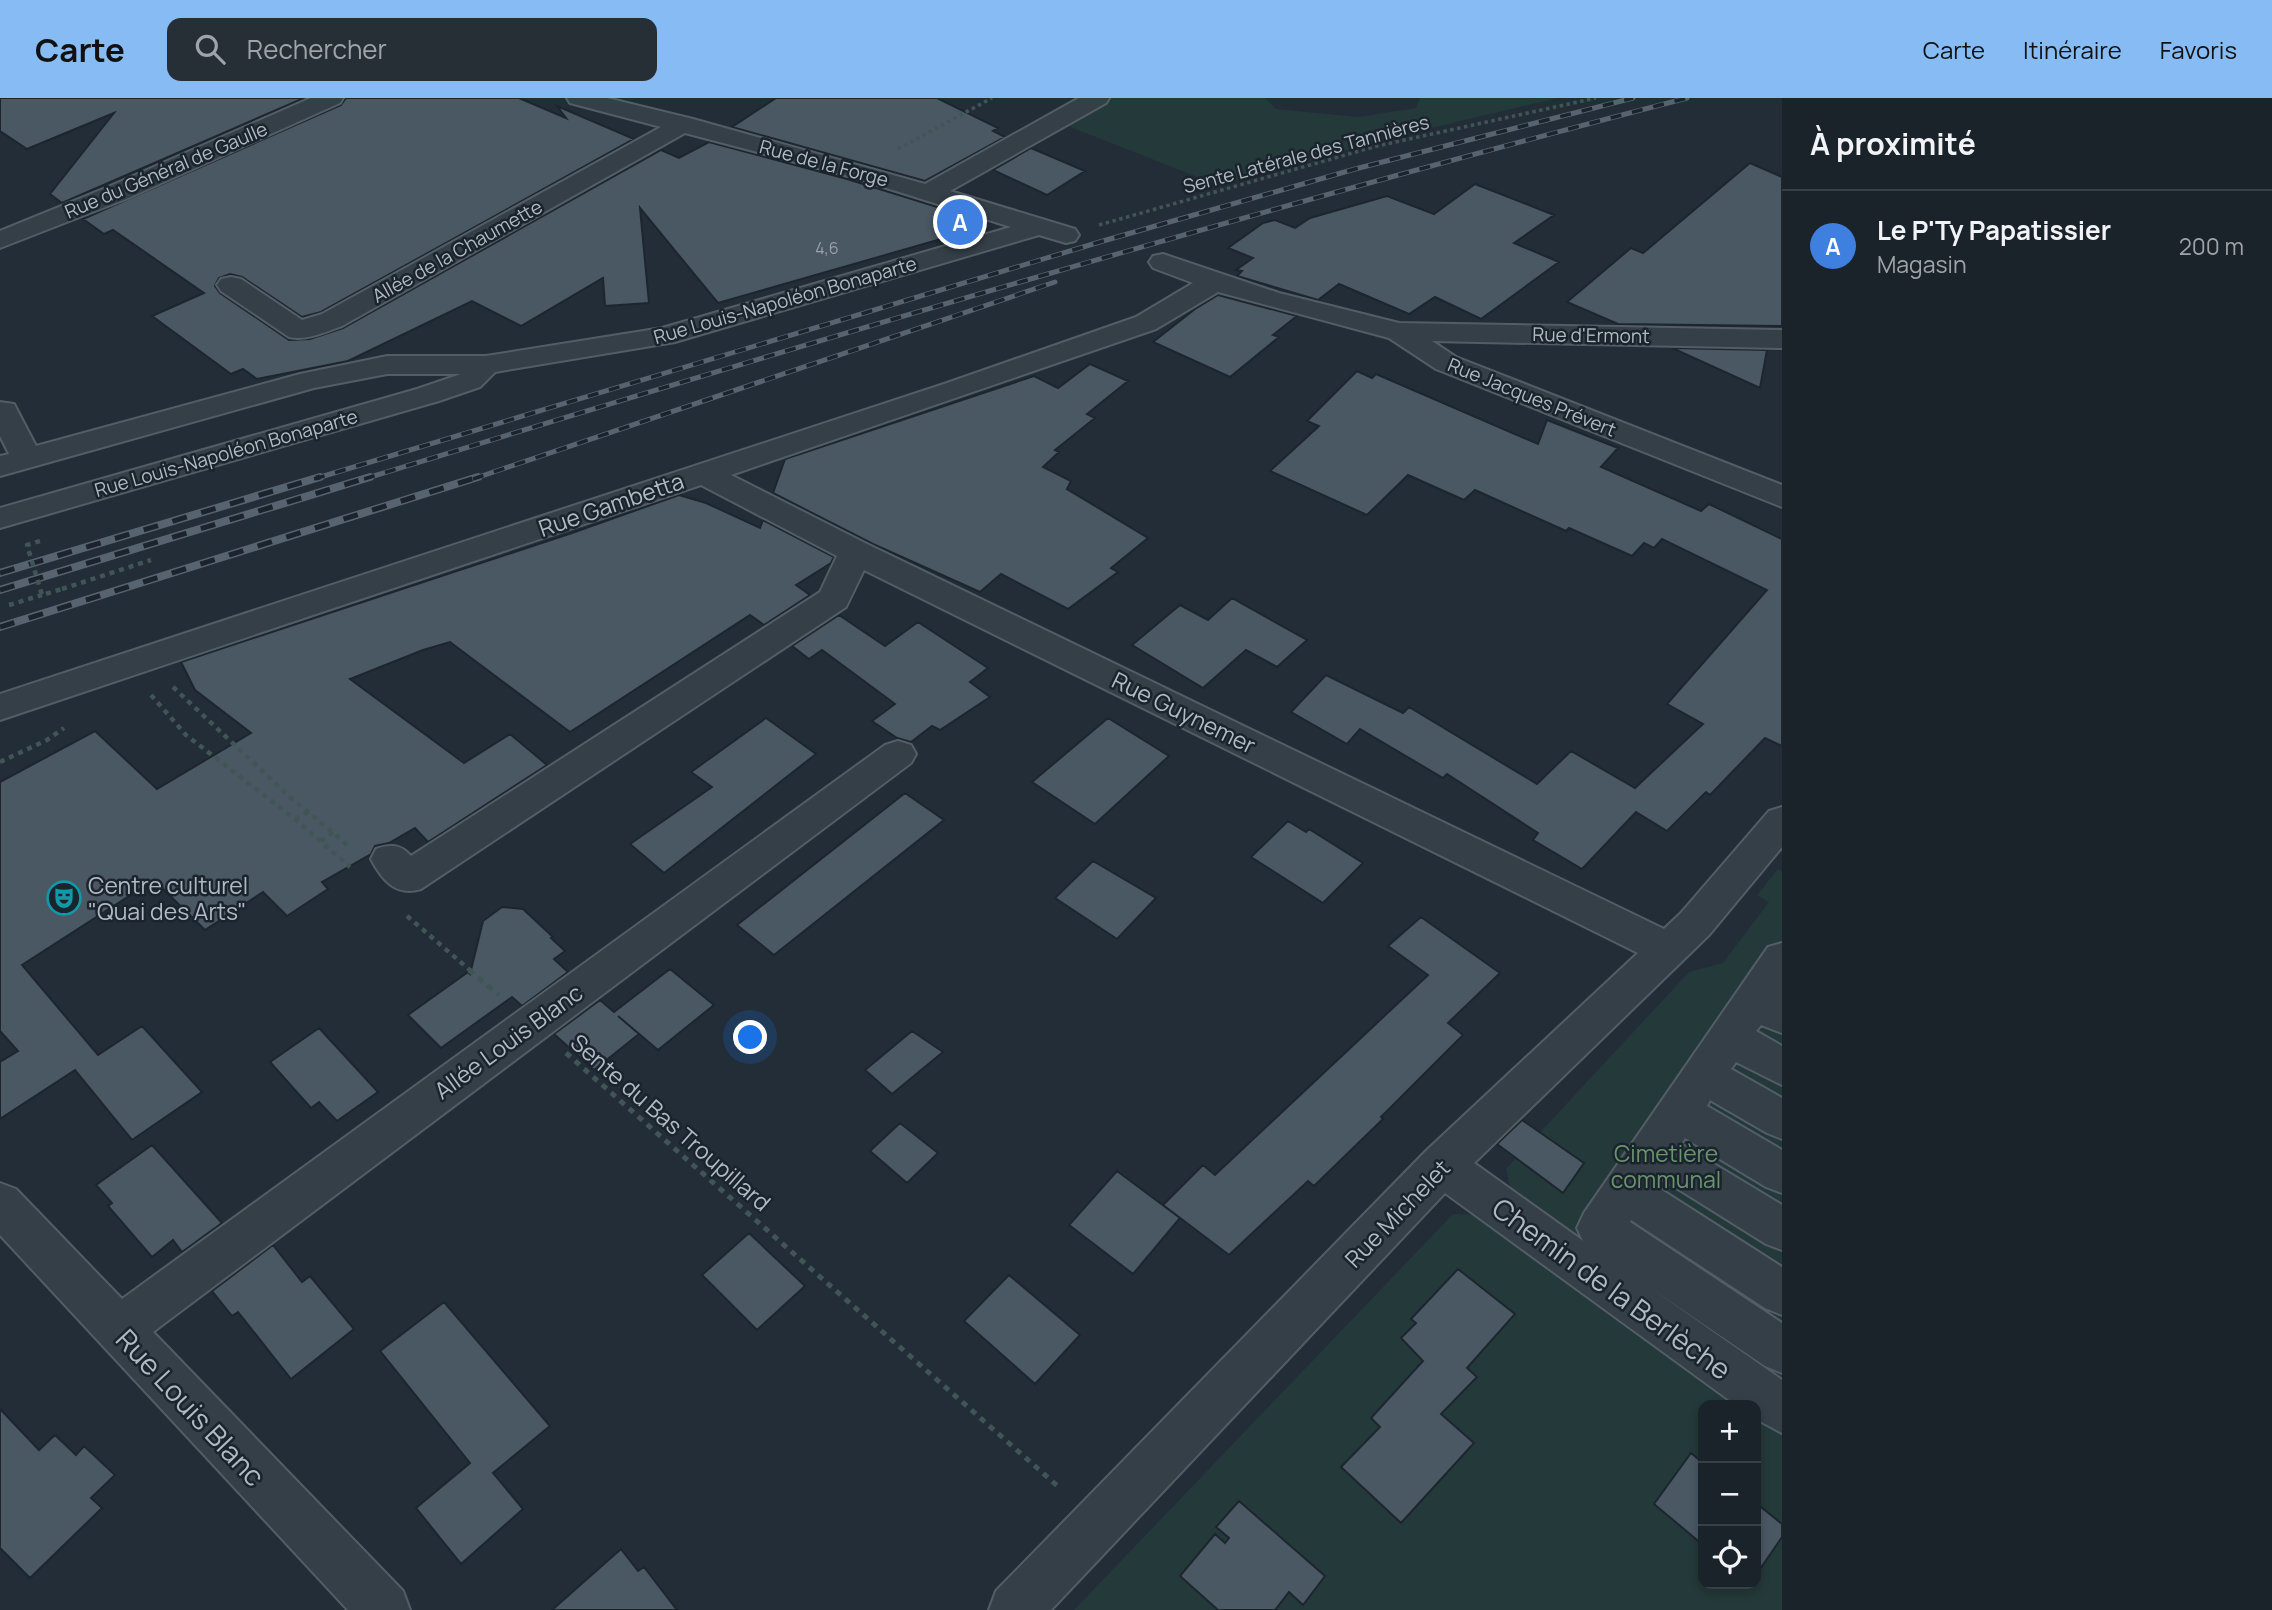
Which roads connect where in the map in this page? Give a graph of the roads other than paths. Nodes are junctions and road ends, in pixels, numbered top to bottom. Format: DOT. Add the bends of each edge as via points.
graph roads {
  1 [pos="331,98"];
  2 [pos="579,98"];
  3 [pos="1097,98"];
  4 [pos="684,124"];
  5 [pos="929,192"];
  6 [pos="1052,231"];
  7 [pos="0,240"];
  8 [pos="1163,262"];
  9 [pos="1215,282"];
  10 [pos="231,285"];
  11 [pos="1399,332"];
  12 [pos="1782,339"];
  13 [pos="486,365"];
  14 [pos="0,411"];
  15 [pos="13,462"];
  16 [pos="702,473"];
  17 [pos="1782,497"];
  18 [pos="0,519"];
  19 [pos="855,552"];
  20 [pos="0,707"];
  21 [pos="898,754"];
  22 [pos="1782,821"];
  23 [pos="390,859"];
  24 [pos="1668,949"];
  25 [pos="1775,983"];
  26 [pos="1729,1037"];
  27 [pos="1782,1067"];
  28 [pos="1704,1074"];
  29 [pos="1679,1112"];
  30 [pos="1782,1120"];
  31 [pos="1653,1150"];
  32 [pos="1443,1165"];
  33 [pos="1782,1173"];
  34 [pos="1625,1191"];
  35 [pos="0,1203"];
  36 [pos="1782,1229"];
  37 [pos="1782,1293"];
  38 [pos="118,1330"];
  39 [pos="1781,1346"];
  40 [pos="1782,1409"];
  41 [pos="384,1610"];
  42 [pos="1015,1610"];
  1 -- 7 [label="street, Rue du Général de Gaulle"];
  2 -- 4 [label="street, Rue de la Forge"];
  3 -- 5 [label="street"];
  4 -- 5 [label="street, Rue de la Forge"];
  4 -- 10 [label="street, Allée de la Chaumette" via="332,320 299,331"];
  5 -- 6 [label="street, Rue de la Forge"];
  6 -- 13 [label="street, Rue Louis-Napoléon Bonaparte" via="665,336"];
  8 -- 9 [label="street, Rue Jacques Prévert"];
  9 -- 11 [label="street, Rue Jacques Prévert"];
  9 -- 16 [label="street, Rue Gambetta" via="1146,323"];
  11 -- 12 [label="street, Rue d'Ermont"];
  11 -- 17 [label="street, Rue Jacques Prévert" via="1446,363"];
  13 -- 15 [label="street, Rue Louis-Napoléon Bonaparte" via="374,367 310,380"];
  13 -- 18 [label="street, Rue Louis-Napoléon Bonaparte" via="470,381 438,392"];
  14 -- 15 [label="street, Rue Louis-Napoléon Bonaparte" via="4,410"];
  16 -- 19 [label="street, Rue Guynemer"];
  16 -- 20 [label="street, Rue Gambetta"];
  19 -- 23 [label="street" via="834,599 407,878"];
  19 -- 24 [label="street, Rue Guynemer"];
  21 -- 38 [label="street, Allée Louis Blanc"];
  22 -- 24 [label="street, Rue Michelet" via="1695,924"];
  24 -- 32 [label="street, Rue Michelet"];
  25 -- 26 [label="street"];
  26 -- 27 [label="street"];
  26 -- 28 [label="street"];
  28 -- 29 [label="street"];
  28 -- 30 [label="street"];
  29 -- 31 [label="street"];
  29 -- 33 [label="street"];
  31 -- 34 [label="street"];
  31 -- 36 [label="street"];
  32 -- 40 [label="street, Chemin de la Berlèche"];
  32 -- 42 [label="street, Rue Michelet"];
  34 -- 37 [label="street"];
  34 -- 39 [label="street" via="1600,1228"];
  35 -- 38 [label="street, Rue Louis Blanc"];
  38 -- 41 [label="street, Rue Louis Blanc"];
}
